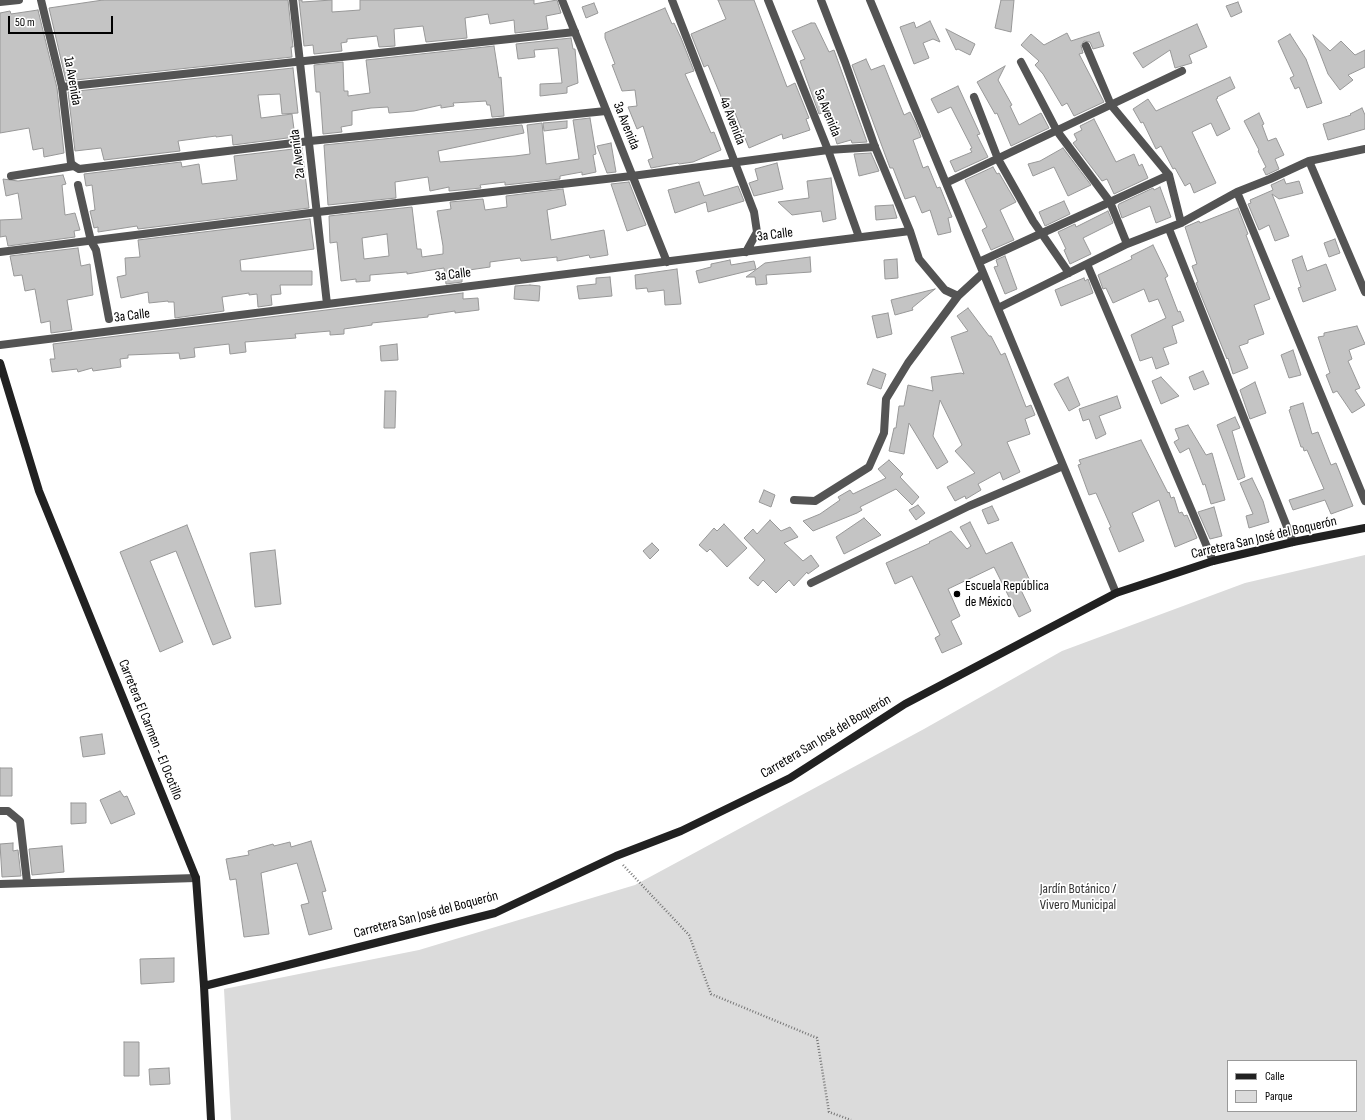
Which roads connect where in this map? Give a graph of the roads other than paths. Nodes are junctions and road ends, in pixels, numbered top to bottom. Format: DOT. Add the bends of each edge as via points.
graph roads {
  1 [pos="19,0"];
  2 [pos="41,0"];
  3 [pos="293,0"];
  4 [pos="562,0"];
  5 [pos="672,0"];
  6 [pos="768,0"];
  7 [pos="820,0"];
  8 [pos="870,0"];
  9 [pos="0,2"];
  10 [pos="575,32"];
  11 [pos="1086,46"];
  12 [pos="300,62"];
  13 [pos="1021,62"];
  14 [pos="1182,71"];
  15 [pos="62,87"];
  16 [pos="974,97"];
  17 [pos="1111,105"];
  18 [pos="606,111"];
  19 [pos="1057,131"];
  20 [pos="310,141"];
  21 [pos="876,147"];
  22 [pos="1365,149"];
  23 [pos="828,150"];
  24 [pos="998,160"];
  25 [pos="1309,161"];
  26 [pos="734,163"];
  27 [pos="74,166"];
  28 [pos="1168,175"];
  29 [pos="11,176"];
  30 [pos="632,176"];
  31 [pos="946,183"];
  32 [pos="78,185"];
  33 [pos="1237,192"];
  34 [pos="1110,202"];
  35 [pos="318,212"];
  36 [pos="1181,224"];
  37 [pos="1168,229"];
  38 [pos="910,231"];
  39 [pos="1042,233"];
  40 [pos="859,238"];
  41 [pos="91,241"];
  42 [pos="1127,244"];
  43 [pos="0,252"];
  44 [pos="746,252"];
  45 [pos="667,262"];
  46 [pos="979,262"];
  47 [pos="1087,264"];
  48 [pos="983,273"];
  49 [pos="1069,273"];
  50 [pos="1365,292"];
  51 [pos="958,296"];
  52 [pos="327,304"];
  53 [pos="998,308"];
  54 [pos="109,320"];
  55 [pos="0,345"];
  56 [pos="0,362"];
  57 [pos="1063,466"];
  58 [pos="794,500"];
  59 [pos="1365,501"];
  60 [pos="1365,528"];
  61 [pos="1293,542"];
  62 [pos="1213,561"];
  63 [pos="811,583"];
  64 [pos="1116,594"];
  65 [pos="0,811"];
  66 [pos="196,878"];
  67 [pos="27,882"];
  68 [pos="0,884"];
  69 [pos="204,986"];
  70 [pos="211,1120"];
  1 -- 9 [label="street"];
  2 -- 15 [label="street, 1a Avenida"];
  3 -- 12 [label="street, 2a Avenida"];
  4 -- 10 [label="street, 3a Avenida"];
  5 -- 26 [label="street, 4a Avenida"];
  6 -- 23 [label="street, 5a Avenida"];
  7 -- 21 [label="street"];
  8 -- 31 [label="street"];
  10 -- 12 [label="street"];
  10 -- 18 [label="street, 3a Avenida"];
  11 -- 17 [label="street"];
  12 -- 15 [label="street"];
  12 -- 20 [label="street, 2a Avenida"];
  13 -- 19 [label="street"];
  14 -- 17 [label="street"];
  15 -- 27 [label="street, 1a Avenida" via="71,163"];
  16 -- 24 [label="street"];
  17 -- 19 [label="street"];
  17 -- 28 [label="street"];
  18 -- 20 [label="street"];
  18 -- 30 [label="street, 3a Avenida"];
  19 -- 24 [label="street"];
  19 -- 34 [label="street"];
  20 -- 27 [label="street" via="79,169"];
  20 -- 35 [label="street, 2a Avenida"];
  21 -- 23 [label="street"];
  21 -- 38 [label="street"];
  22 -- 25 [label="street"];
  23 -- 26 [label="street"];
  23 -- 40 [label="street, 5a Avenida"];
  24 -- 31 [label="street"];
  24 -- 39 [label="street"];
  25 -- 33 [label="street"];
  25 -- 50 [label="street"];
  26 -- 30 [label="street"];
  26 -- 44 [label="street, 4a Avenida" via="754,212 757,232"];
  27 -- 29 [label="street"];
  28 -- 34 [label="street"];
  28 -- 36 [label="street"];
  30 -- 35 [label="street"];
  30 -- 45 [label="street, 3a Avenida"];
  31 -- 46 [label="street"];
  32 -- 41 [label="street"];
  33 -- 36 [label="street"];
  33 -- 59 [label="street"];
  34 -- 39 [label="street"];
  34 -- 42 [label="street"];
  35 -- 41 [label="street"];
  35 -- 52 [label="street, 2a Avenida"];
  36 -- 37 [label="street"];
  37 -- 42 [label="street"];
  37 -- 61 [label="street"];
  38 -- 40 [label="street, 3a Calle"];
  38 -- 51 [label="street" via="919,260 944,290"];
  39 -- 46 [label="street"];
  39 -- 49 [label="street"];
  40 -- 44 [label="street, 3a Calle"];
  41 -- 43 [label="street"];
  41 -- 54 [label="street" via="96,250"];
  42 -- 47 [label="street"];
  44 -- 45 [label="street, 3a Calle"];
  45 -- 52 [label="street, 3a Calle"];
  46 -- 48 [label="street"];
  47 -- 49 [label="street"];
  47 -- 62 [label="street"];
  48 -- 51 [label="street"];
  48 -- 53 [label="street"];
  49 -- 53 [label="street"];
  51 -- 58 [label="street" via="908,363 886,399 884,433 869,467 815,501"];
  52 -- 55 [label="street, 3a Calle"];
  53 -- 57 [label="street"];
  56 -- 66 [label="street, Carretera El Carmen - El Ocotillo" via="39,491"];
  57 -- 63 [label="street" via="969,506"];
  57 -- 64 [label="street"];
  60 -- 61 [label="street, Carretera San José del Boquerón"];
  61 -- 62 [label="street, Carretera San José del Boquerón"];
  62 -- 64 [label="street, Carretera San José del Boquerón"];
  64 -- 69 [label="street, Carretera San José del Boquerón" via="905,704 790,778 681,830 616,856 495,912"];
  65 -- 67 [label="street" via="8,811 20,821"];
  66 -- 67 [label="street"];
  66 -- 69 [label="street, Carretera El Carmen - El Ocotillo"];
  67 -- 68 [label="street"];
  69 -- 70 [label="street, Carretera El Carmen - El Ocotillo"];
}
